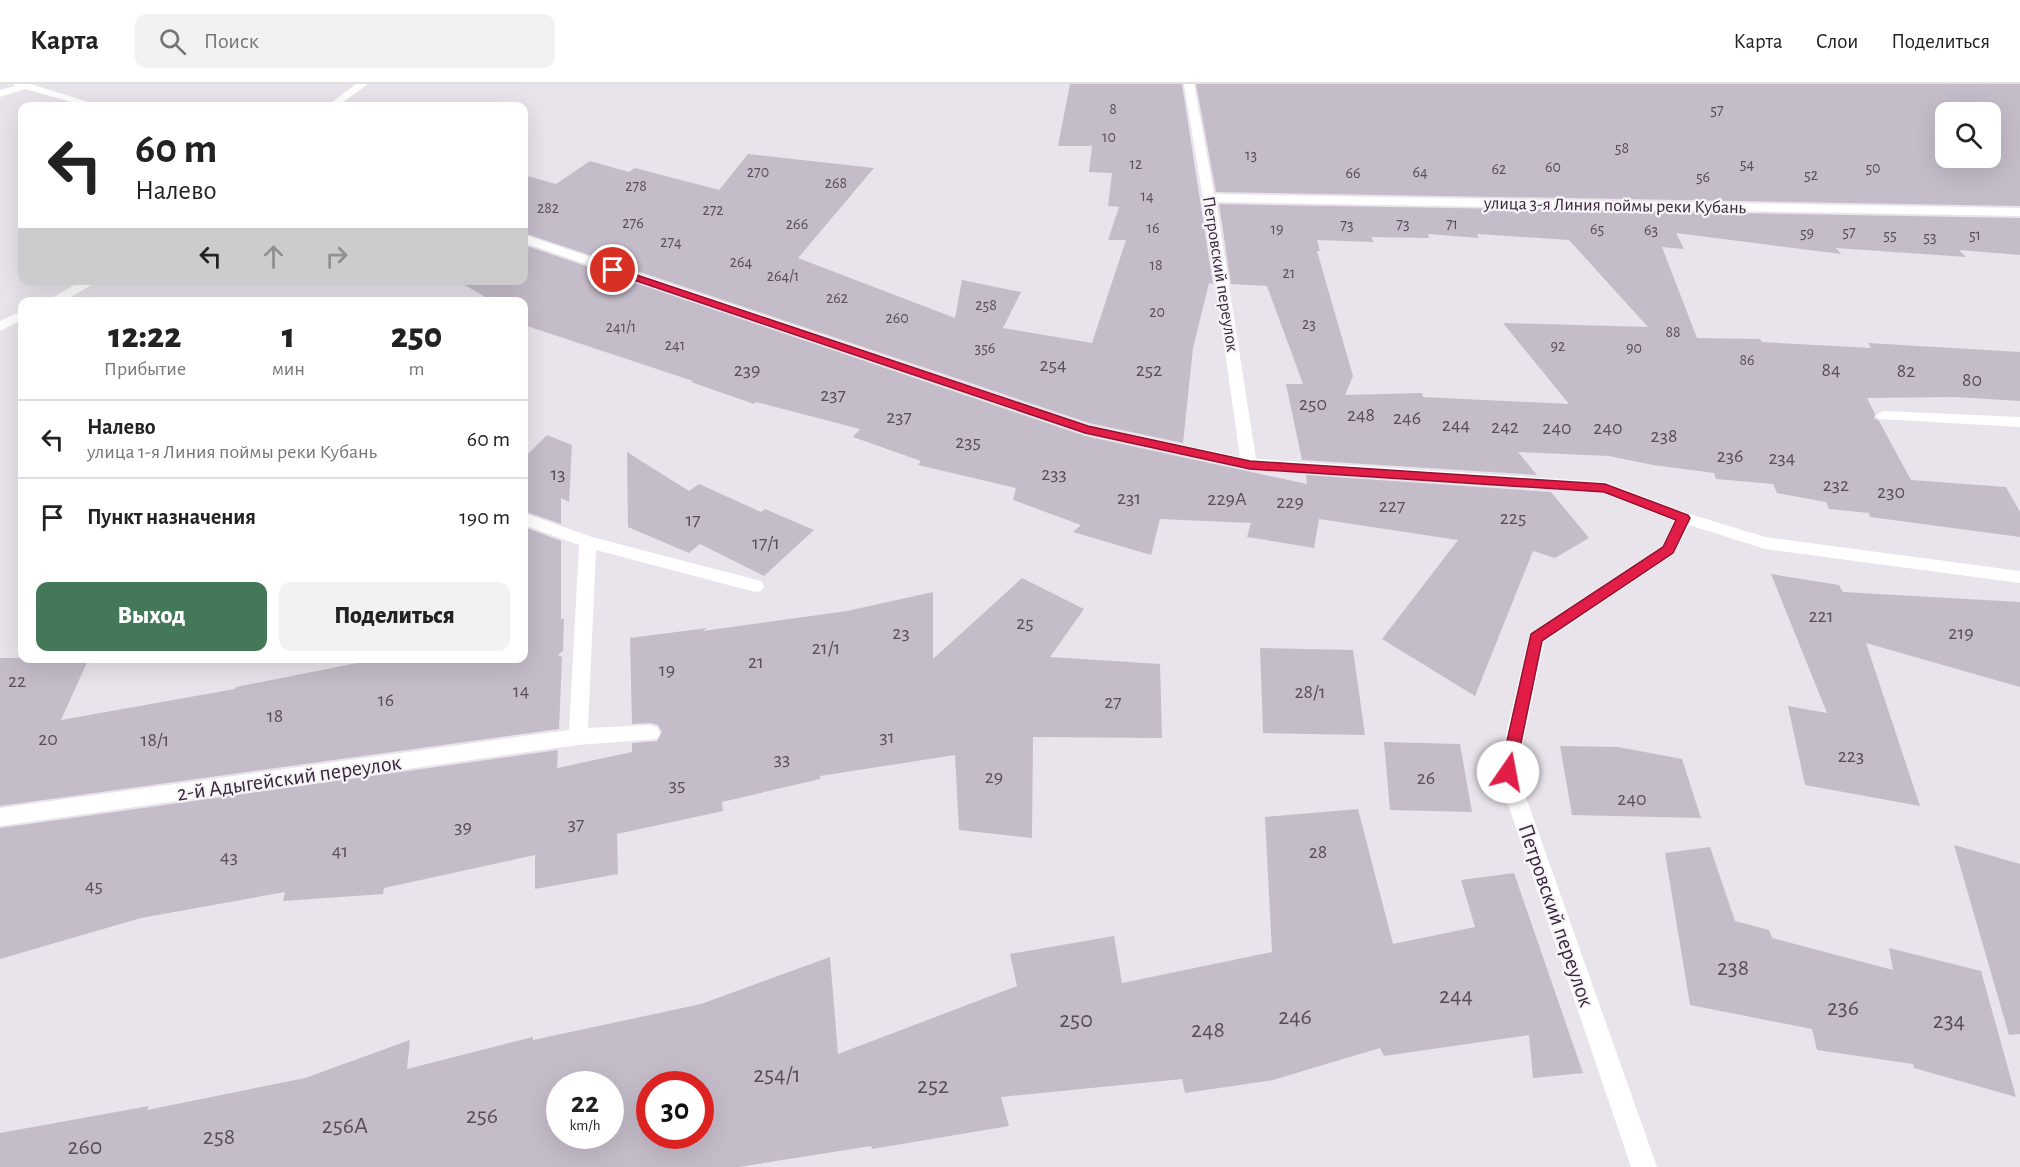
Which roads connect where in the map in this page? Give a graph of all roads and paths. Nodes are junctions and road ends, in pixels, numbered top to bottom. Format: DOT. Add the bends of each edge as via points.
graph roads {
  1 [pos="363,84"];
  2 [pos="1189,84"];
  3 [pos="22,85"];
  4 [pos="0,94"];
  5 [pos="82,102"];
  6 [pos="338,102"];
  7 [pos="1209,198"];
  8 [pos="2020,212"];
  9 [pos="528,240"];
  10 [pos="84,285"];
  11 [pos="61,297"];
  12 [pos="18,317"];
  13 [pos="0,327"];
  14 [pos="1884,416"];
  15 [pos="2020,422"];
  16 [pos="1250,465"];
  17 [pos="1684,518"];
  18 [pos="528,520"];
  19 [pos="588,542"];
  20 [pos="2020,577"];
  21 [pos="754,586"];
  22 [pos="650,733"];
  23 [pos="578,737"];
  24 [pos="0,817"];
  25 [pos="1644,1167"];
  1 -- 6 [label="street"];
  2 -- 7 [label="street, Петровский переулок"];
  3 -- 4 [label="street"];
  3 -- 5 [label="street"];
  7 -- 8 [label="street, улица 3-я Линия поймы реки Кубань"];
  7 -- 16 [label="street, Петровский переулок"];
  9 -- 16 [label="street" via="1085,429"];
  10 -- 11 [label="street"];
  12 -- 13 [label="street"];
  14 -- 15 [label="street"];
  16 -- 17 [label="street" via="1605,488"];
  17 -- 20 [label="street" via="1764,543"];
  17 -- 25 [label="street, Петровский переулок" via="1668,550 1536,638 1508,772"];
  18 -- 19 [label="street"];
  19 -- 21 [label="street"];
  19 -- 23 [label="street"];
  22 -- 23 [label="street, 2-й Адыгейский переулок"];
  23 -- 24 [label="street, 2-й Адыгейский переулок"];
}
